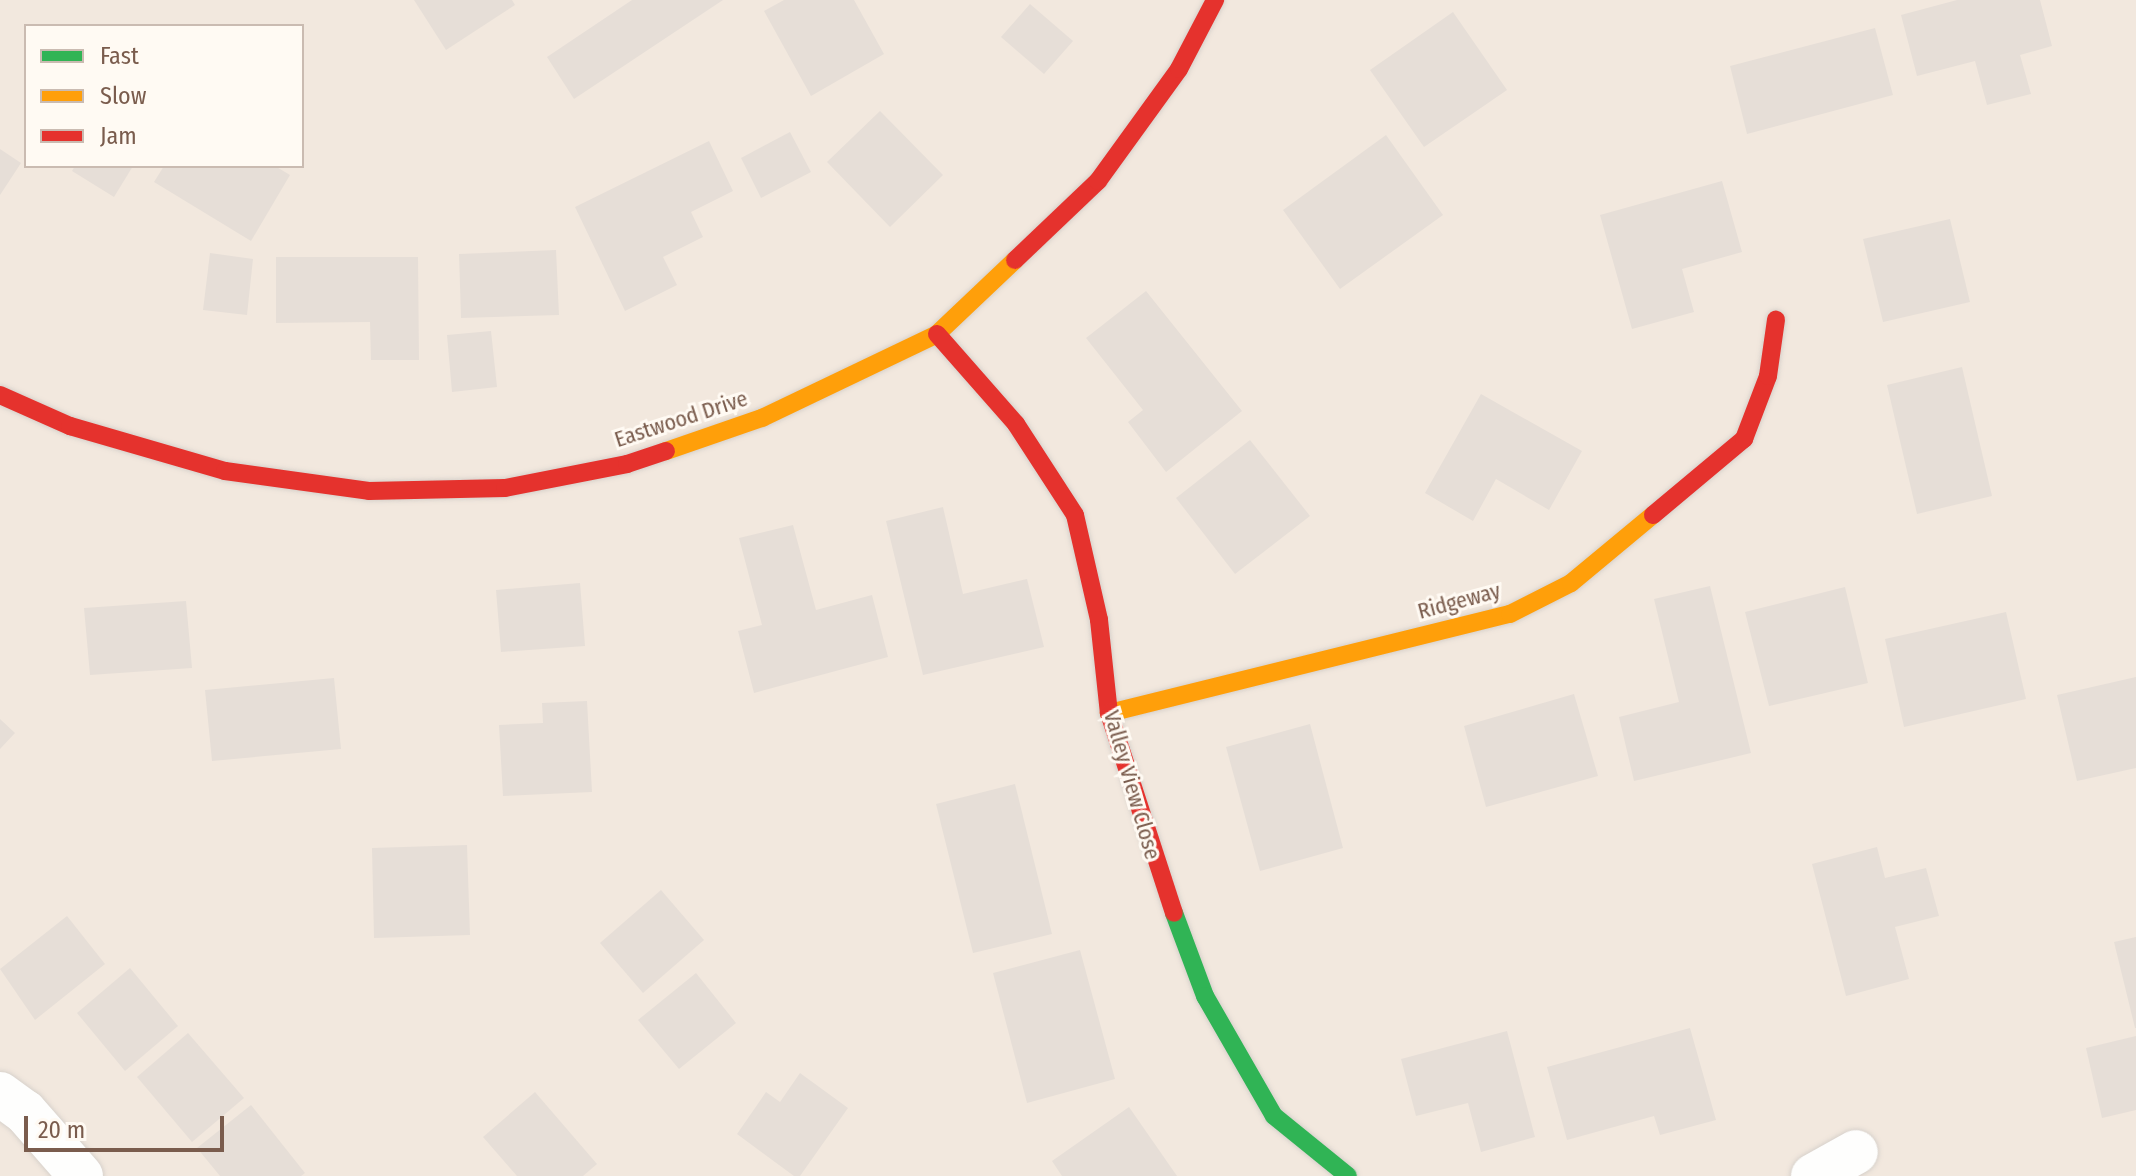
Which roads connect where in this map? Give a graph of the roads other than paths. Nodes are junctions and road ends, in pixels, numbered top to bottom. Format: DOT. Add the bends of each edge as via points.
graph roads {
  1 [pos="1215,0"];
  2 [pos="1776,320"];
  3 [pos="937,334"];
  4 [pos="0,395"];
  5 [pos="1109,713"];
  6 [pos="0,1094"];
  7 [pos="1856,1152"];
  8 [pos="81,1176"];
  9 [pos="1348,1176"];
  10 [pos="1813,1176"];
  1 -- 3 [label="street, Eastwood Drive" via="1179,69 1098,181"];
  2 -- 5 [label="street, Ridgeway" via="1768,376 1744,439 1571,583 1510,614"];
  3 -- 4 [label="street, Eastwood Drive" via="762,418 627,464 505,488 369,491 225,471 70,426"];
  3 -- 5 [label="street, Valley View Close" via="1016,424 1075,515 1099,620"];
  5 -- 9 [label="street, Valley View Close" via="1150,850 1205,996 1274,1116"];
  6 -- 8 [label="street" via="25,1112"];
  7 -- 10 [label="street"];
}
